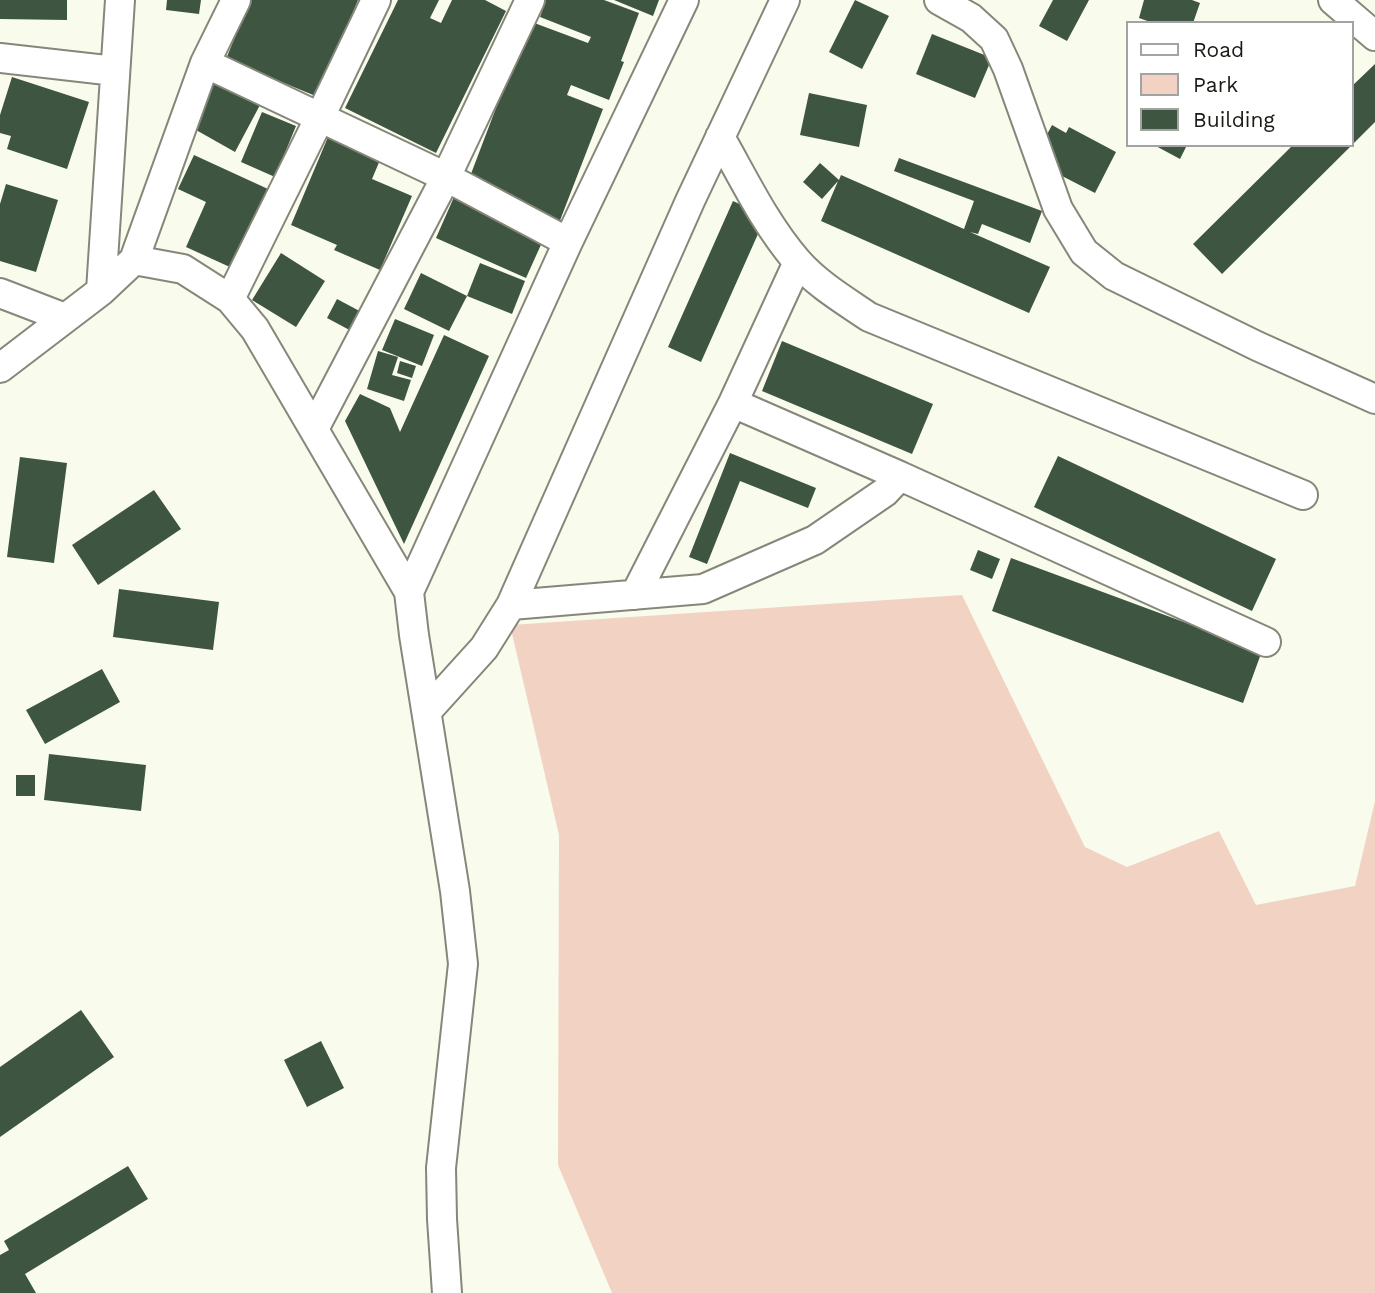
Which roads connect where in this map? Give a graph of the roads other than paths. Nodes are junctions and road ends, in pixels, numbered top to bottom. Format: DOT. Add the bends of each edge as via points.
graph roads {
  1 [pos="120,0"];
  2 [pos="236,0"];
  3 [pos="376,0"];
  4 [pos="530,0"];
  5 [pos="684,0"];
  6 [pos="785,0"];
  7 [pos="939,0"];
  8 [pos="1333,0"];
  9 [pos="1375,36"];
  10 [pos="0,58"];
  11 [pos="205,63"];
  12 [pos="115,71"];
  13 [pos="320,117"];
  14 [pos="720,137"];
  15 [pos="446,177"];
  16 [pos="568,242"];
  17 [pos="134,260"];
  18 [pos="798,262"];
  19 [pos="101,291"];
  20 [pos="0,293"];
  21 [pos="230,299"];
  22 [pos="65,318"];
  23 [pos="0,368"];
  24 [pos="1375,399"];
  25 [pos="733,403"];
  26 [pos="314,429"];
  27 [pos="900,476"];
  28 [pos="1303,495"];
  29 [pos="409,592"];
  30 [pos="635,595"];
  31 [pos="511,605"];
  32 [pos="1266,642"];
  33 [pos="427,711"];
  34 [pos="446,1293"];
  1 -- 12 [label="street"];
  2 -- 11 [label="street"];
  3 -- 13 [label="street"];
  4 -- 15 [label="street"];
  5 -- 16 [label="street"];
  6 -- 14 [label="street"];
  7 -- 24 [label="street" via="971,18 994,39 1058,209 1084,252 1114,276"];
  8 -- 9 [label="street"];
  10 -- 12 [label="street"];
  11 -- 13 [label="street"];
  11 -- 17 [label="street"];
  12 -- 19 [label="street"];
  13 -- 15 [label="street"];
  13 -- 21 [label="street"];
  14 -- 18 [label="street" via="774,232"];
  14 -- 31 [label="street"];
  15 -- 16 [label="street"];
  15 -- 26 [label="street"];
  16 -- 29 [label="street"];
  17 -- 19 [label="street"];
  17 -- 21 [label="street" via="183,269"];
  18 -- 25 [label="street"];
  18 -- 28 [label="street" via="869,317"];
  19 -- 22 [label="street"];
  20 -- 22 [label="street"];
  21 -- 26 [label="street" via="255,329"];
  22 -- 23 [label="street"];
  25 -- 27 [label="street"];
  25 -- 30 [label="street"];
  26 -- 29 [label="street"];
  27 -- 30 [label="street" via="885,492 815,540 703,589"];
  27 -- 32 [label="street"];
  29 -- 33 [label="street"];
  30 -- 31 [label="street"];
  31 -- 33 [label="street" via="484,648"];
  33 -- 34 [label="street" via="463,964 441,1168"];
}
